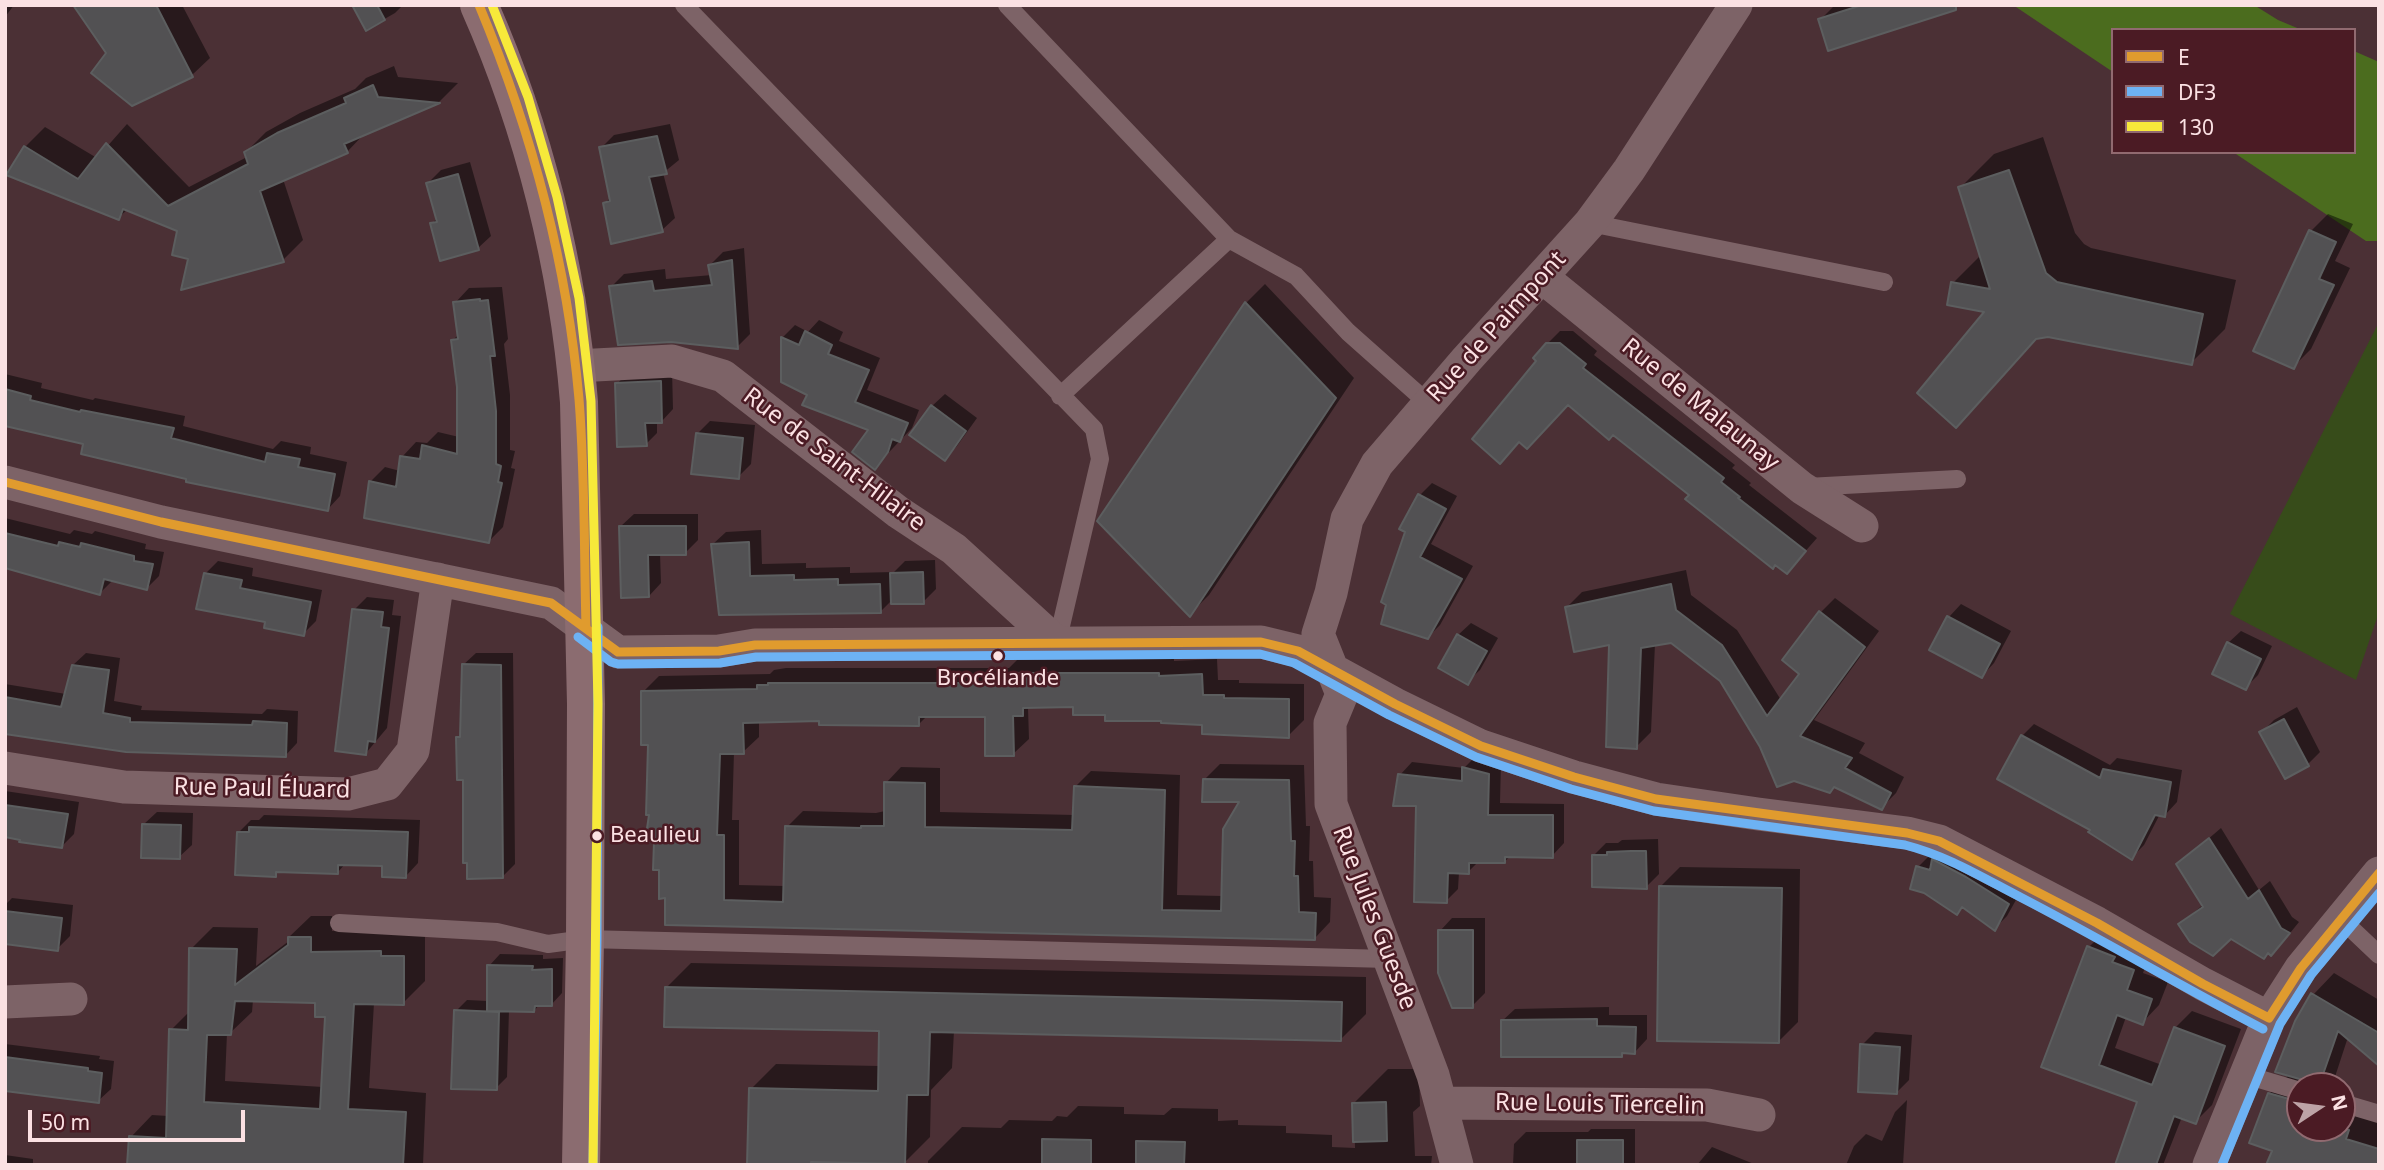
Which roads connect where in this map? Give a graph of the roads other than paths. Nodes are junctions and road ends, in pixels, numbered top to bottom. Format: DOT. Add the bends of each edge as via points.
graph roads {
  1 [pos="479,5"];
  2 [pos="684,5"];
  3 [pos="1007,5"];
  4 [pos="1736,5"];
  5 [pos="1590,223"];
  6 [pos="1229,239"];
  7 [pos="1542,277"];
  8 [pos="1884,282"];
  9 [pos="576,366"];
  10 [pos="1060,396"];
  11 [pos="1429,404"];
  12 [pos="1957,479"];
  13 [pos="5,482"];
  14 [pos="1802,488"];
  15 [pos="1862,526"];
  16 [pos="438,579"];
  17 [pos="586,627"];
  18 [pos="1058,643"];
  19 [pos="1331,668"];
  20 [pos="5,768"];
  21 [pos="2379,873"];
  22 [pos="2341,919"];
  23 [pos="339,923"];
  24 [pos="585,939"];
  25 [pos="2379,955"];
  26 [pos="1390,959"];
  27 [pos="71,999"];
  28 [pos="5,1002"];
  29 [pos="2269,1018"];
  30 [pos="2246,1075"];
  31 [pos="2286,1087"];
  32 [pos="1441,1103"];
  33 [pos="2356,1107"];
  34 [pos="2379,1114"];
  35 [pos="1759,1115"];
  36 [pos="581,1165"];
  37 [pos="1457,1165"];
  38 [pos="2209,1165"];
  1 -- 9 [label="main road" via="518,107 547,212"];
  2 -- 10 [label="lane"];
  3 -- 6 [label="lane"];
  4 -- 5 [label="street, Rue de Paimpont"];
  5 -- 7 [label="street, Rue de Paimpont"];
  5 -- 8 [label="lane"];
  6 -- 10 [label="lane"];
  6 -- 11 [label="lane" via="1296,276 1348,332"];
  7 -- 11 [label="street, Rue de Paimpont"];
  7 -- 14 [label="street, Rue de Malaunay"];
  9 -- 17 [label="main road"];
  9 -- 18 [label="street, Rue de Saint-Hilaire" via="672,361 723,376 898,512 954,549"];
  10 -- 18 [label="lane" via="1094,429 1100,459"];
  11 -- 19 [label="street, Rue de Paimpont" via="1377,464 1347,519 1318,634"];
  12 -- 14 [label="lane"];
  13 -- 16 [label="street" via="161,522"];
  14 -- 15 [label="street, Rue de Malaunay"];
  16 -- 17 [label="street" via="551,603"];
  16 -- 20 [label="street, Rue Paul Éluard" via="413,751 387,784 348,794 124,787"];
  17 -- 18 [label="street" via="618,652 719,651 755,645"];
  17 -- 24 [label="main road"];
  18 -- 19 [label="street" via="1261,642 1298,651"];
  19 -- 26 [label="street, Rue Jules Guesde" via="1342,694 1330,723 1331,804"];
  19 -- 29 [label="street" via="1481,746 1586,780 1656,799 1939,841"];
  21 -- 22 [label="street"];
  22 -- 25 [label="lane"];
  22 -- 29 [label="street" via="2301,968"];
  23 -- 24 [label="lane" via="497,932 548,944"];
  24 -- 26 [label="lane"];
  24 -- 36 [label="main road"];
  26 -- 32 [label="street, Rue Jules Guesde"];
  27 -- 28 [label="street"];
  29 -- 30 [label="street"];
  30 -- 31 [label="lane"];
  30 -- 38 [label="street"];
  32 -- 35 [label="street, Rue Louis Tiercelin" via="1707,1105"];
  32 -- 37 [label="street, Rue Jules Guesde"];
  33 -- 34 [label="lane"];
}
